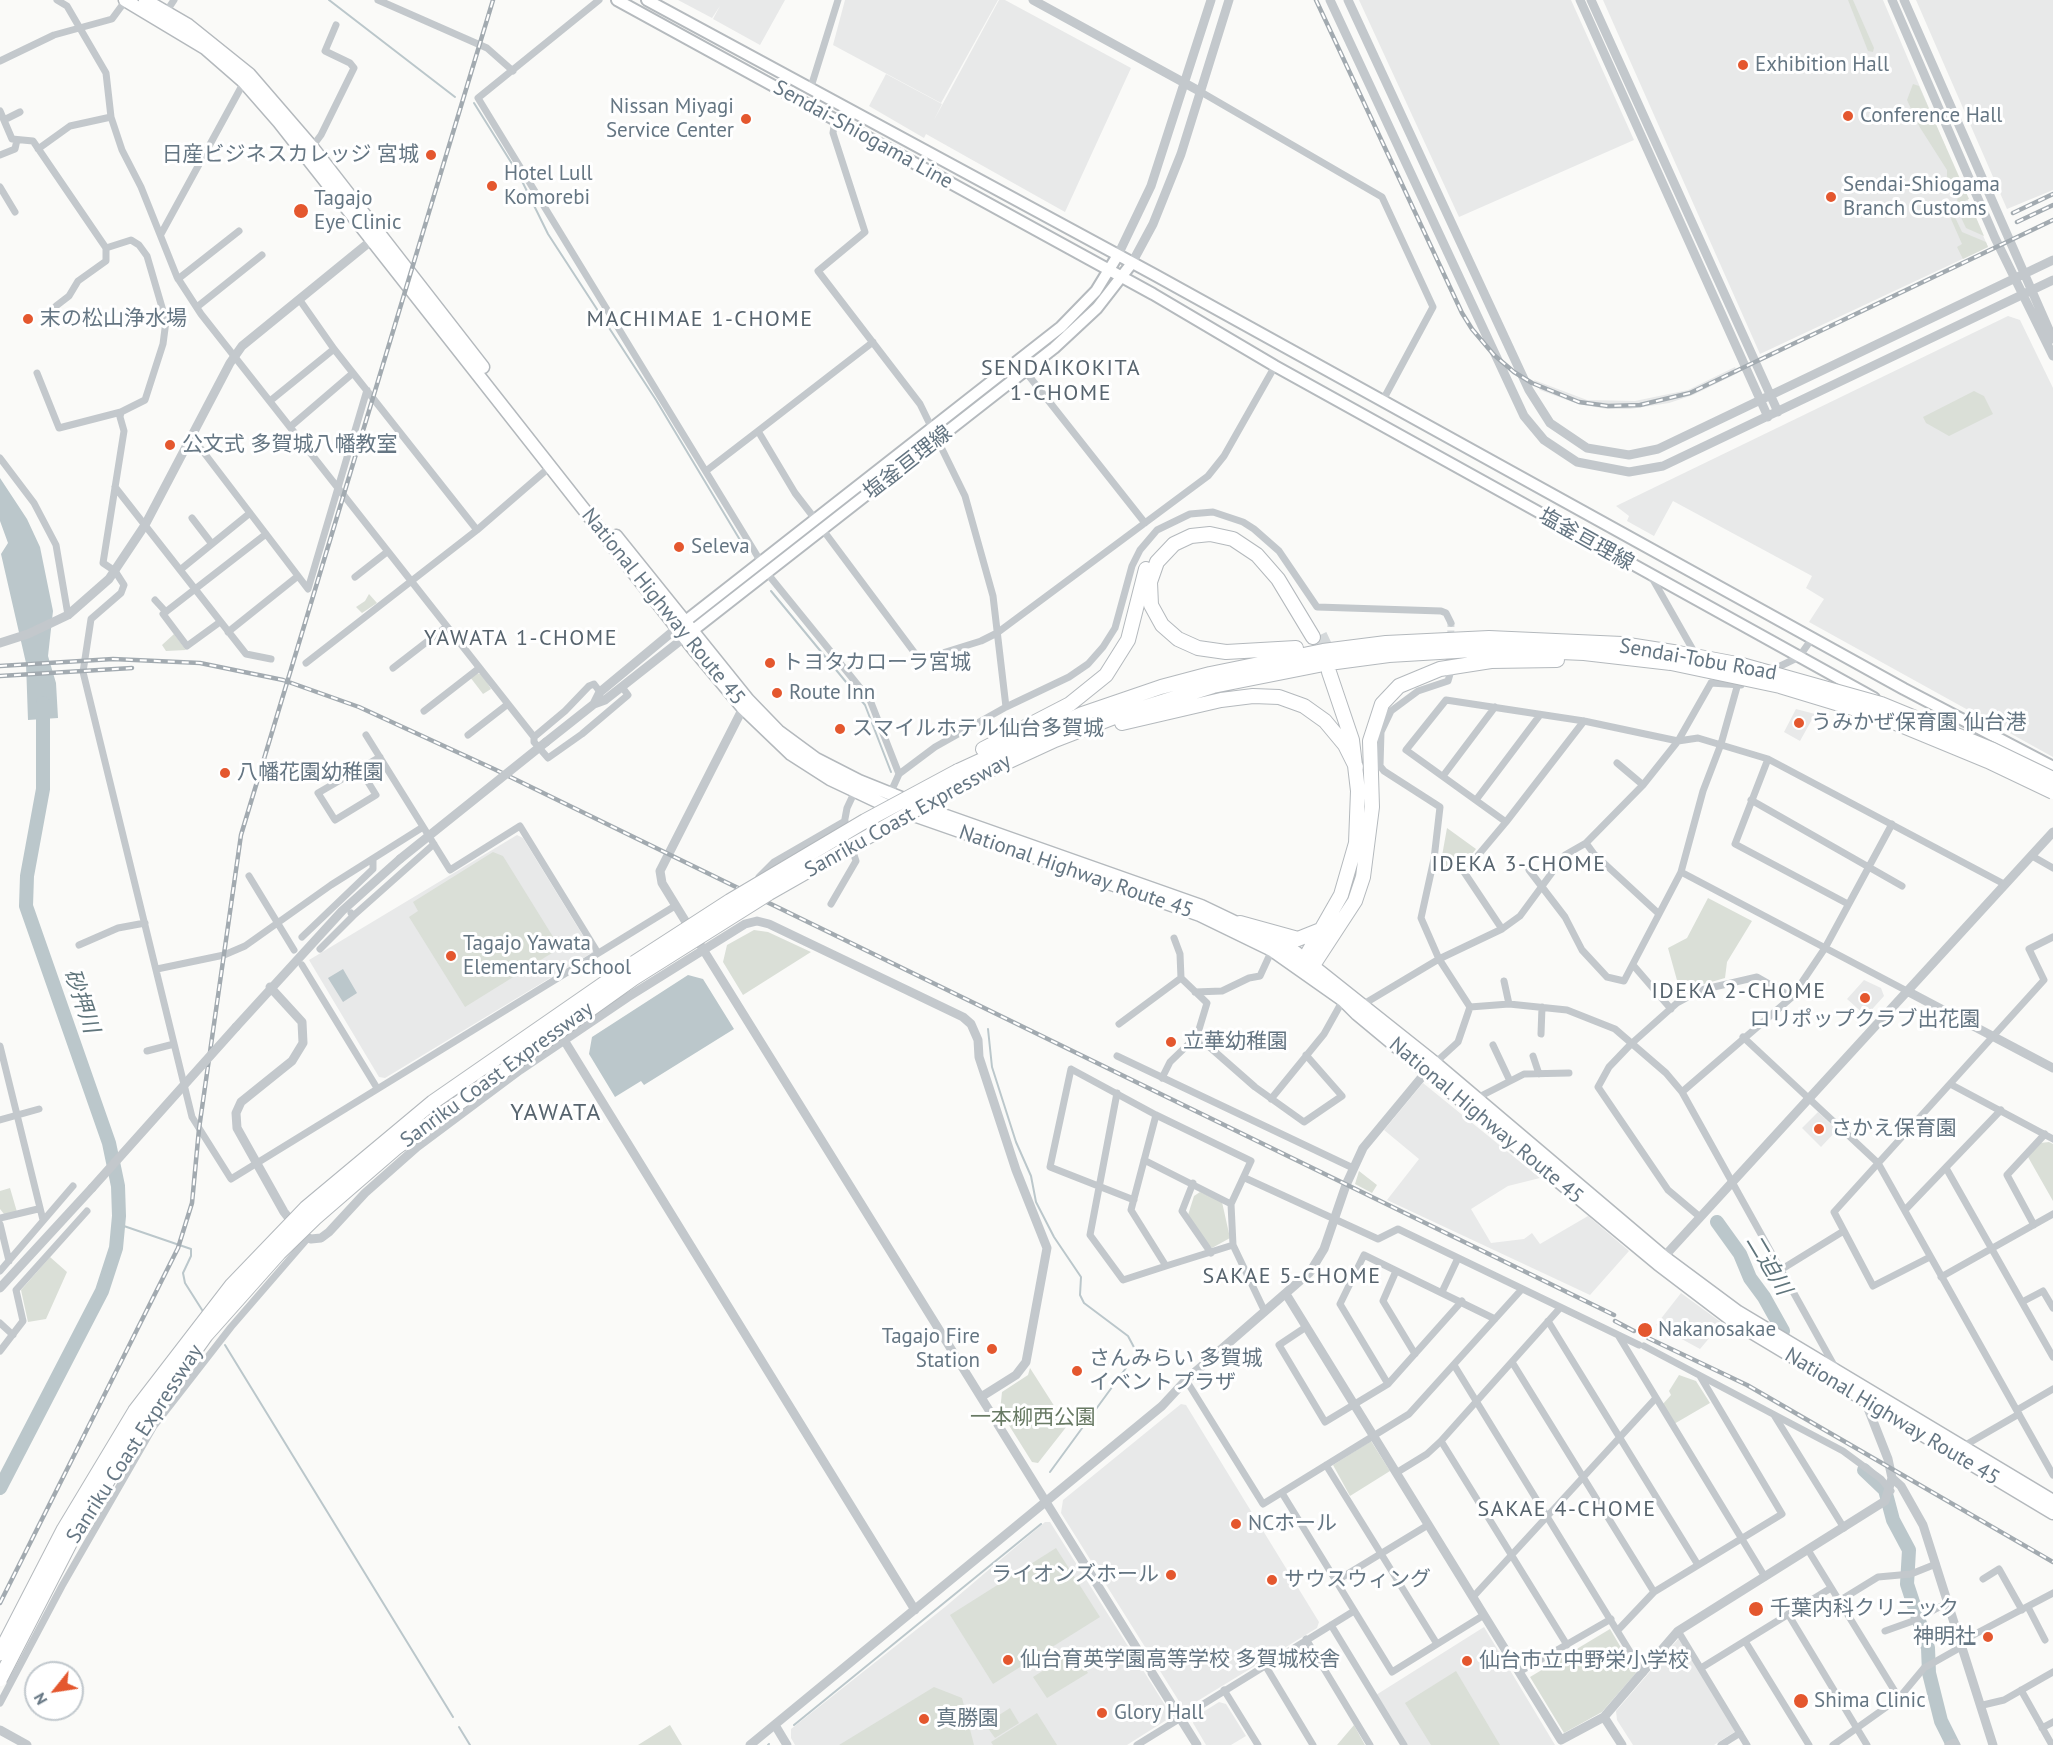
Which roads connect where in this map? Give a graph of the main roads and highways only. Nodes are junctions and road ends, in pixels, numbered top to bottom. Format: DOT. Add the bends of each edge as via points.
graph roads {
  1 [pos="125,0"];
  2 [pos="145,0"];
  3 [pos="617,0"];
  4 [pos="647,0"];
  5 [pos="376,237"];
  6 [pos="1118,255"];
  7 [pos="1132,262"];
  8 [pos="1109,272"];
  9 [pos="1121,278"];
  10 [pos="685,630"];
  11 [pos="1434,639"];
  12 [pos="1670,659"];
  13 [pos="1330,664"];
  14 [pos="2053,766"];
  15 [pos="1356,767"];
  16 [pos="962,774"];
  17 [pos="1370,779"];
  18 [pos="2053,779"];
  19 [pos="2053,792"];
  20 [pos="2053,797"];
  21 [pos="888,800"];
  22 [pos="1240,922"];
  23 [pos="1324,928"];
  24 [pos="1307,966"];
  25 [pos="1430,1068"];
  26 [pos="1661,1260"];
  27 [pos="1853,1389"];
  28 [pos="2053,1501"];
  29 [pos="2053,1513"];
  30 [pos="0,1653"];
  31 [pos="0,1679"];
  1 -- 5 [label="highway, National Highway Route 45" via="205,48 244,82"];
  2 -- 5 [label="highway, National Highway Route 45" via="221,49 249,74 312,147"];
  3 -- 8 [label="main road, Sendai-Shiogama Line"];
  4 -- 6 [label="main road, Sendai-Shiogama Line"];
  5 -- 10 [label="highway, National Highway Route 45"];
  5 -- 10 [label="highway, National Highway Route 45" via="551,466"];
  6 -- 7 [label="main road, 塩釜亘理線"];
  6 -- 8 [label="main road, 塩釜亘理線"];
  7 -- 9 [label="main road, 塩釜亘理線"];
  7 -- 14 [label="main road, 塩釜亘理線" via="1904,689"];
  8 -- 9 [label="main road, 塩釜亘理線"];
  8 -- 10 [label="main road, 塩釜亘理線" via="1061,327 760,562"];
  9 -- 10 [label="main road, 塩釜亘理線" via="1079,325 1025,372 767,573"];
  9 -- 20 [label="main road, 塩釜亘理線"];
  10 -- 21 [label="highway, National Highway Route 45" via="778,731"];
  10 -- 21 [label="highway, National Highway Route 45" via="742,708 791,754 855,791"];
  11 -- 12 [label="highway, Sendai-Tobu Road" via="1622,644"];
  11 -- 13 [label="highway, Sendai-Tobu Road"];
  11 -- 16 [label="highway" via="1384,638 1244,652 1198,648 1178,639 1155,615 1150,593 1157,562 1174,544 1191,536 1210,534 1233,539 1257,555 1317,636 1292,588 1257,546 1232,530 1190,528 1169,537 1153,554 1142,579 1128,640 1101,681"];
  12 -- 13 [label="highway, Sendai-Tobu Road" via="1490,649 1389,655"];
  12 -- 17 [label="highway" via="1501,661 1461,664 1425,674 1399,686 1380,709 1370,741"];
  12 -- 18 [label="highway, Sendai-Tobu Road, bridge" via="1742,665 1881,704"];
  12 -- 19 [label="highway, Sendai-Tobu Road, bridge" via="1879,716"];
  13 -- 15 [label="highway"];
  13 -- 16 [label="highway, Sanriku Coast Expressway" via="1209,674 1152,690 1082,714"];
  13 -- 17 [label="highway"];
  15 -- 16 [label="highway" via="1335,731 1314,712 1280,698 1253,696 1123,723"];
  15 -- 23 [label="highway" via="1356,843 1345,885"];
  16 -- 30 [label="highway, Sanriku Coast Expressway, bridge" via="865,821 730,901 433,1102 306,1208 232,1285 135,1411 64,1529"];
  16 -- 31 [label="highway, Sanriku Coast Expressway, bridge" via="634,978 406,1140 315,1218 228,1309 152,1410 74,1535"];
  17 -- 24 [label="highway" via="1372,807 1363,877 1355,901"];
  21 -- 22 [label="highway, National Highway Route 45"];
  21 -- 24 [label="highway, National Highway Route 45" via="1189,911"];
  22 -- 23 [label="highway" via="1298,939"];
  22 -- 24 [label="highway, National Highway Route 45"];
  23 -- 24 [label="highway"];
  24 -- 25 [label="highway, National Highway Route 45" via="1357,1014"];
  24 -- 25 [label="highway, National Highway Route 45" via="1362,1005"];
  25 -- 26 [label="highway, National Highway Route 45"];
  25 -- 26 [label="highway, National Highway Route 45" via="1476,1098"];
  26 -- 27 [label="highway, National Highway Route 45" via="1840,1376"];
  26 -- 27 [label="highway, National Highway Route 45" via="1748,1331"];
  27 -- 28 [label="highway, National Highway Route 45"];
  27 -- 29 [label="highway, National Highway Route 45" via="1865,1402"];
}
